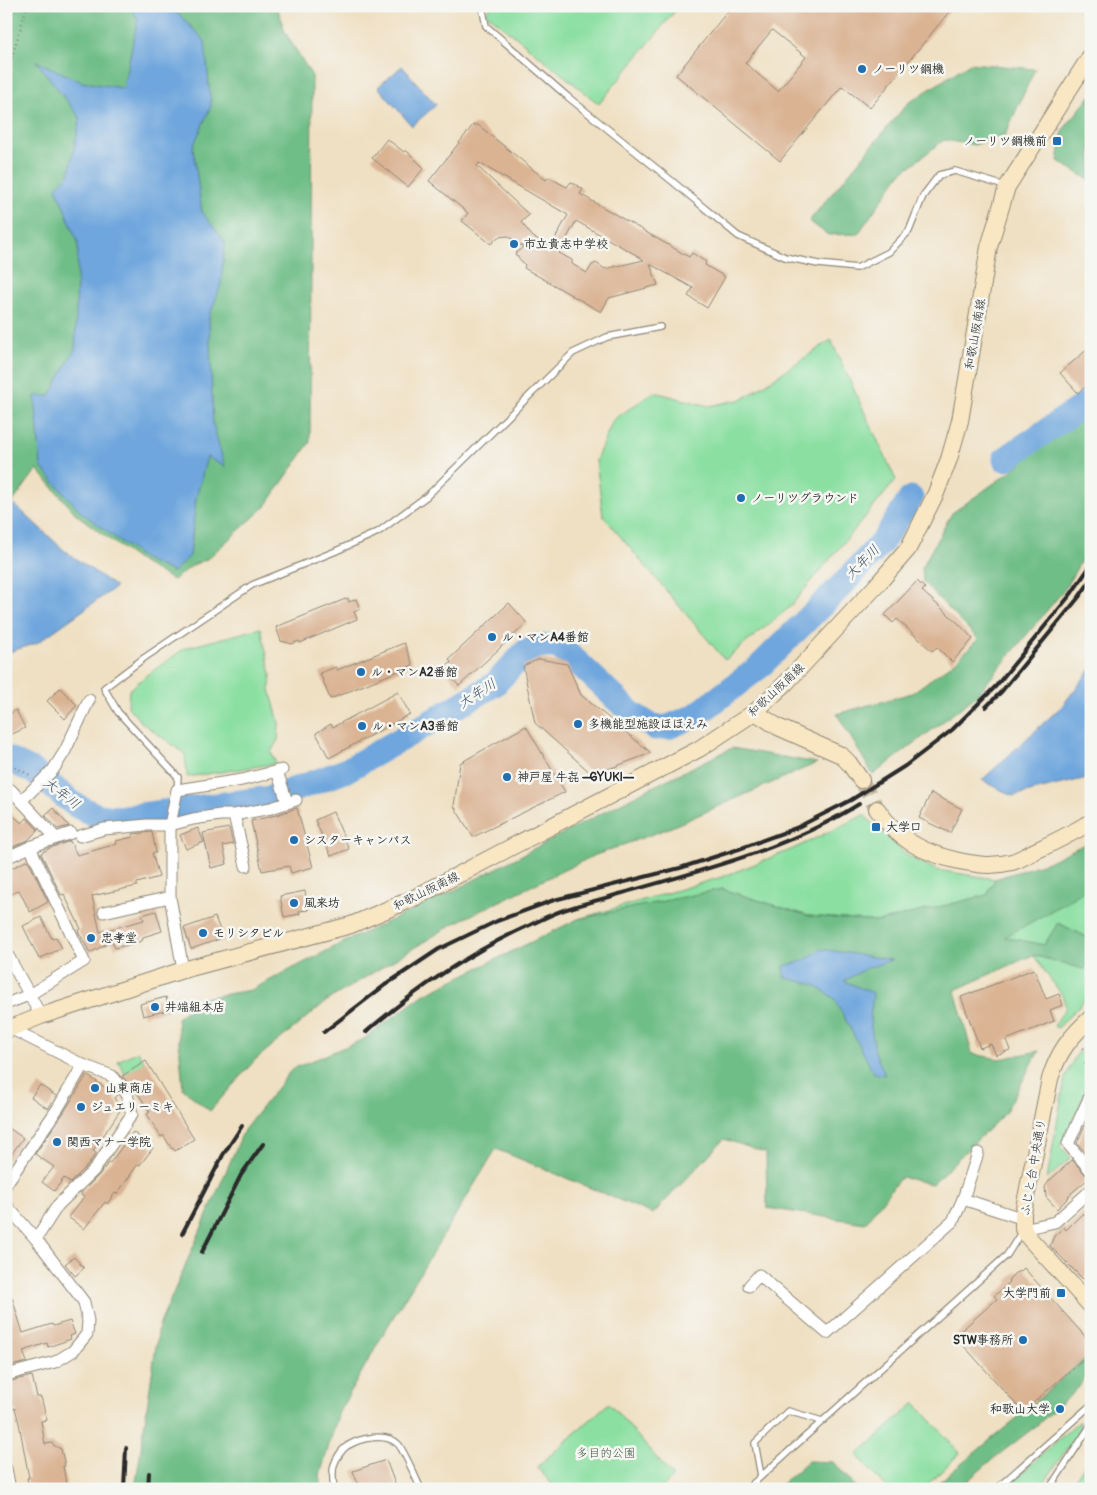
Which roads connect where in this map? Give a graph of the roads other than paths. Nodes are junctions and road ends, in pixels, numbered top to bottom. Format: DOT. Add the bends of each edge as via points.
graph roads {
  1 [pos="482,6"];
  2 [pos="1091,55"];
  3 [pos="1007,187"];
  4 [pos="660,327"];
  5 [pos="90,700"];
  6 [pos="755,712"];
  7 [pos="860,780"];
  8 [pos="6,787"];
  9 [pos="177,790"];
  10 [pos="21,801"];
  11 [pos="877,809"];
  12 [pos="234,815"];
  13 [pos="1091,822"];
  14 [pos="171,823"];
  15 [pos="56,838"];
  16 [pos="30,847"];
  17 [pos="6,858"];
  18 [pos="246,866"];
  19 [pos="170,897"];
  20 [pos="104,912"];
  21 [pos="6,952"];
  22 [pos="183,970"];
  23 [pos="29,995"];
  24 [pos="6,1004"];
  25 [pos="41,1016"];
  26 [pos="1091,1018"];
  27 [pos="8,1029"];
  28 [pos="83,1065"];
  29 [pos="1091,1094"];
  30 [pos="978,1153"];
  31 [pos="1091,1171"];
  32 [pos="6,1184"];
  33 [pos="1091,1190"];
  34 [pos="964,1199"];
  35 [pos="6,1205"];
  36 [pos="1023,1224"];
  37 [pos="36,1240"];
  38 [pos="749,1286"];
  39 [pos="1088,1298"];
  40 [pos="6,1375"];
  41 [pos="1091,1405"];
  42 [pos="822,1421"];
  43 [pos="1091,1425"];
  44 [pos="6,1468"];
  45 [pos="762,1476"];
  46 [pos="10,1489"];
  47 [pos="334,1489"];
  48 [pos="421,1489"];
  49 [pos="746,1489"];
  50 [pos="996,1489"];
  51 [pos="1049,1489"];
  1 -- 3 [label="lane" via="486,26 568,97 738,236 785,257 857,268 889,252 909,231 923,196 939,175 955,171"];
  2 -- 3 [label="main road, 和歌山阪南線"];
  3 -- 6 [label="main road, 和歌山阪南線" via="989,247 960,421 936,493 908,548 786,683"];
  4 -- 9 [label="lane" via="607,338 573,353 428,496 378,532 252,585 104,688 118,712 178,776"];
  5 -- 10 [label="street" via="53,770"];
  6 -- 7 [label="main road" via="778,727 841,755"];
  6 -- 22 [label="main road, 和歌山阪南線" via="699,749 412,899 351,925"];
  8 -- 10 [label="street"];
  9 -- 12 [label="street" via="279,771 292,801"];
  9 -- 14 [label="street"];
  10 -- 15 [label="street"];
  11 -- 13 [label="main road" via="902,837 930,854 991,866 1014,861"];
  12 -- 14 [label="street"];
  12 -- 18 [label="street"];
  14 -- 15 [label="street" via="104,829"];
  14 -- 19 [label="street"];
  15 -- 16 [label="street"];
  16 -- 17 [label="street"];
  16 -- 23 [label="street" via="84,961"];
  19 -- 20 [label="street"];
  19 -- 22 [label="street"];
  21 -- 23 [label="street"];
  22 -- 25 [label="main road, 和歌山阪南線"];
  23 -- 24 [label="street"];
  23 -- 25 [label="street"];
  25 -- 27 [label="main road, 和歌山阪南線"];
  26 -- 36 [label="main road, ふじと台 中央通り" via="1066,1044 1055,1064"];
  27 -- 28 [label="street"];
  28 -- 32 [label="street"];
  28 -- 37 [label="street" via="112,1076 127,1094 132,1114 94,1170 58,1205"];
  29 -- 31 [label="street" via="1068,1144"];
  30 -- 34 [label="street"];
  33 -- 36 [label="street" via="1055,1222"];
  34 -- 36 [label="street"];
  34 -- 38 [label="street" via="953,1221 827,1333 759,1275"];
  35 -- 37 [label="street"];
  36 -- 39 [label="main road, ふじと台 中央通り" via="1029,1238"];
  36 -- 42 [label="lane" via="1007,1255"];
  37 -- 40 [label="street" via="84,1302 87,1334 73,1351 55,1362"];
  41 -- 50 [label="lane"];
  42 -- 45 [label="lane"];
  42 -- 45 [label="lane" via="788,1411 755,1443"];
  43 -- 51 [label="lane"];
  44 -- 46 [label="street"];
  45 -- 49 [label="lane"];
  47 -- 48 [label="lane" via="333,1467 346,1447 379,1436 400,1445"];
}
